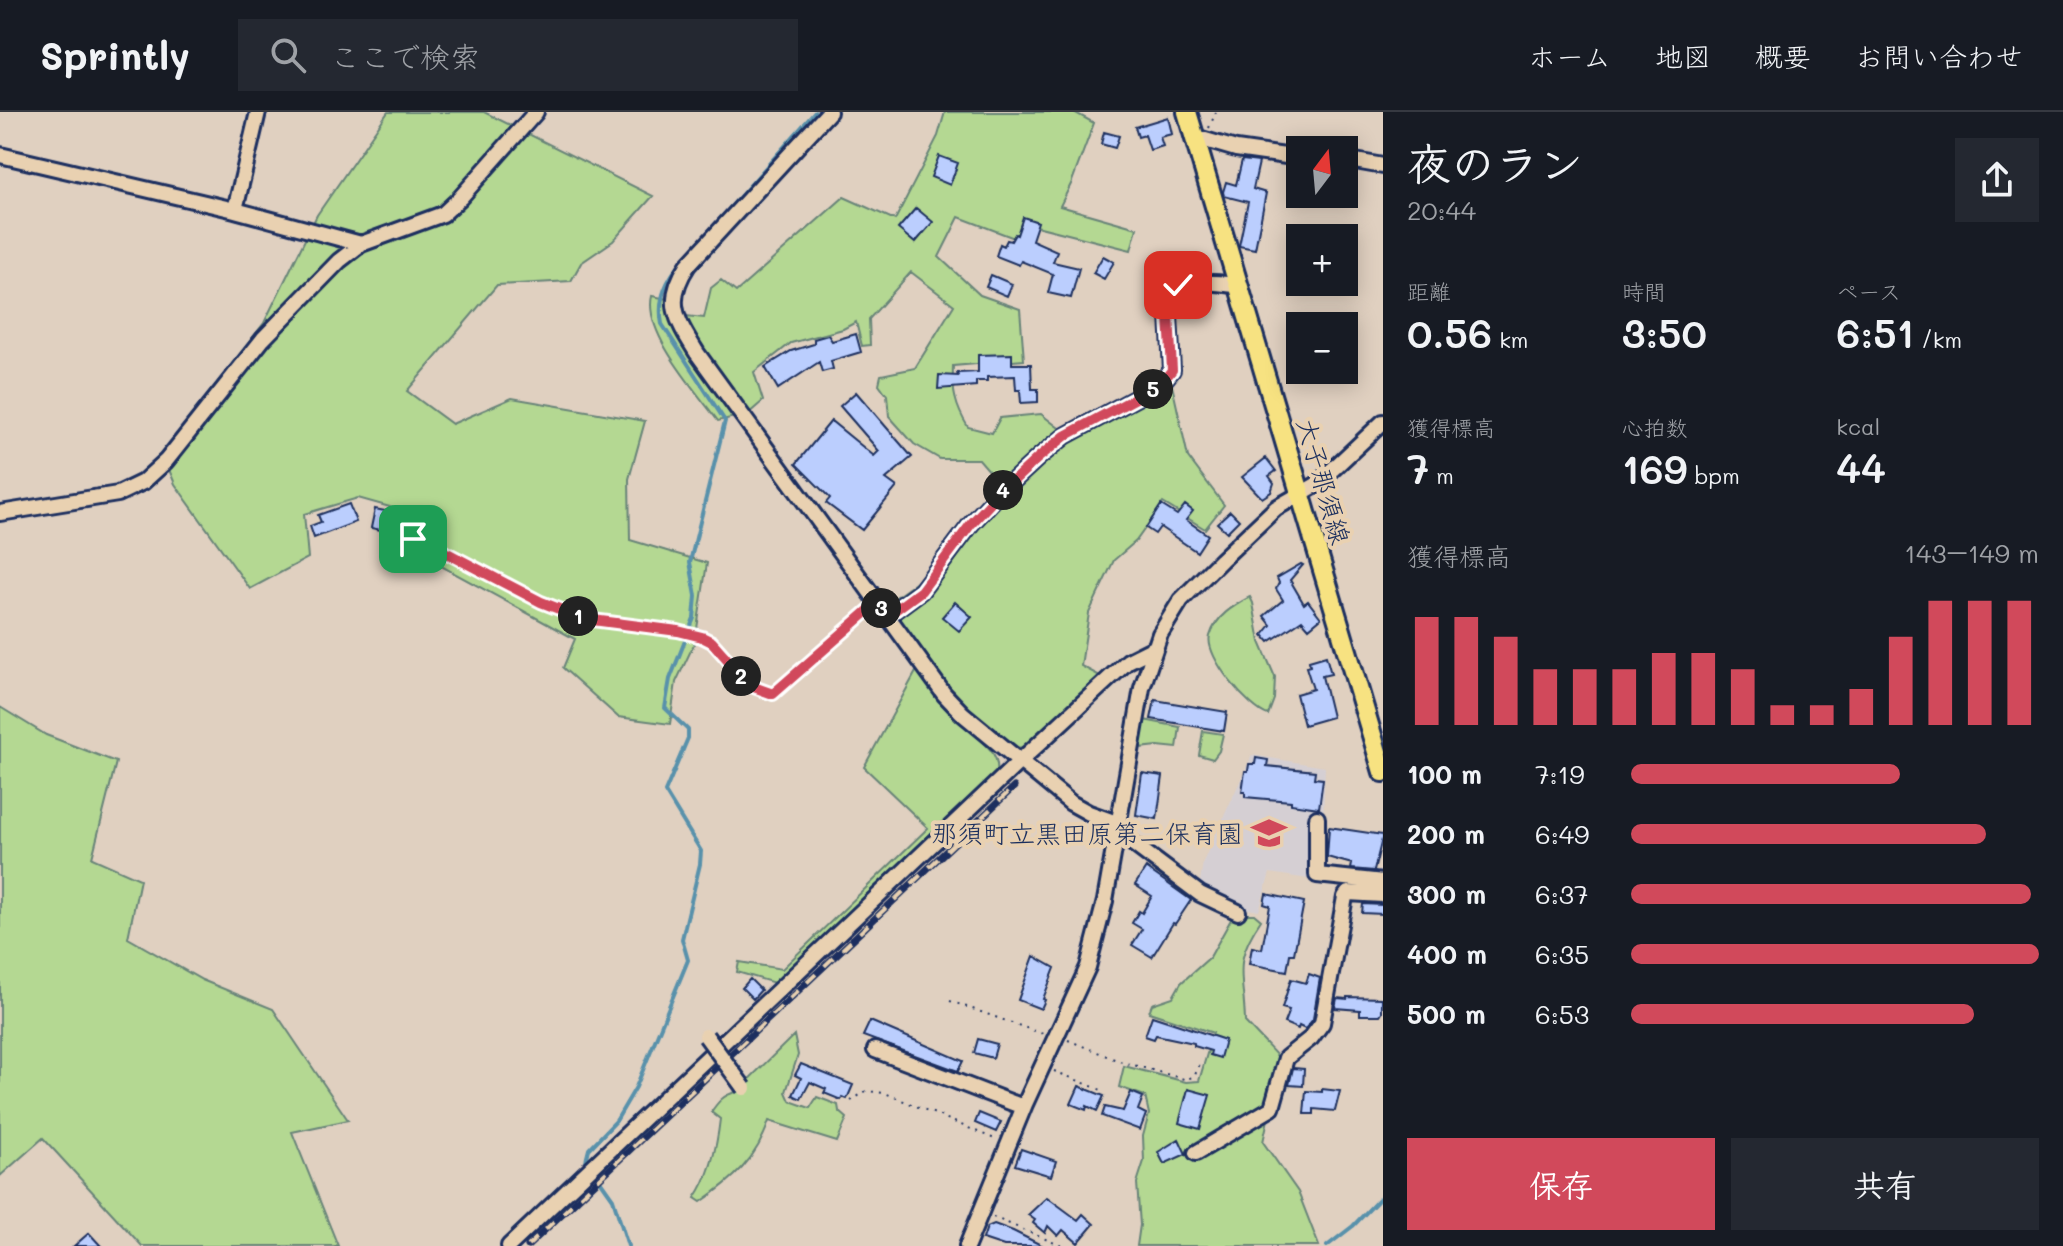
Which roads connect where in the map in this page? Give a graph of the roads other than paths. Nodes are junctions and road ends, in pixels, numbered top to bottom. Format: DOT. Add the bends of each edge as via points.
graph roads {
  1 [pos="258,112"];
  2 [pos="536,112"];
  3 [pos="829,112"];
  4 [pos="1187,112"];
  5 [pos="1195,137"];
  6 [pos="0,155"];
  7 [pos="1286,156"];
  8 [pos="1358,162"];
  9 [pos="1383,166"];
  10 [pos="235,210"];
  11 [pos="361,244"];
  12 [pos="1238,285"];
  13 [pos="1383,422"];
  14 [pos="1301,494"];
  15 [pos="0,513"];
  16 [pos="887,616"];
  17 [pos="1154,648"];
  18 [pos="1019,762"];
  19 [pos="1383,772"];
  20 [pos="1317,818"];
  21 [pos="1116,827"];
  22 [pos="1383,882"];
  23 [pos="1383,895"];
  24 [pos="1238,912"];
  25 [pos="706,1036"];
  26 [pos="875,1050"];
  27 [pos="744,1088"];
  28 [pos="1023,1107"];
  29 [pos="1196,1153"];
  30 [pos="509,1246"];
  31 [pos="967,1246"];
  1 -- 10 [label="street"];
  2 -- 11 [label="street" via="443,214"];
  3 -- 16 [label="street" via="688,265 678,281 674,313 697,353"];
  4 -- 5 [label="main road, 大子那須線"];
  5 -- 7 [label="street"];
  5 -- 12 [label="main road, 大子那須線"];
  6 -- 10 [label="street"];
  8 -- 9 [label="street"];
  10 -- 11 [label="street"];
  11 -- 15 [label="street" via="263,339 166,461 143,482 118,494"];
  12 -- 14 [label="main road, 大子那須線"];
  12 -- 16 [label="street" via="1190,283 1171,290 1172,370 1167,379 1065,436 1039,457 971,524 921,591"];
  13 -- 14 [label="street"];
  14 -- 17 [label="street" via="1276,508 1181,600"];
  14 -- 19 [label="main road, 大子那須線"];
  16 -- 18 [label="street" via="954,704"];
  17 -- 18 [label="street" via="1128,661"];
  17 -- 21 [label="street"];
  18 -- 21 [label="street" via="1071,803"];
  18 -- 30 [label="street"];
  20 -- 22 [label="street" via="1317,875"];
  21 -- 24 [label="street" via="1200,894"];
  21 -- 28 [label="street" via="1088,967"];
  23 -- 29 [label="street" via="1345,897 1322,1023 1286,1058 1272,1108"];
  25 -- 27 [label="street, bridge"];
  26 -- 28 [label="street"];
  28 -- 31 [label="street"];
}
